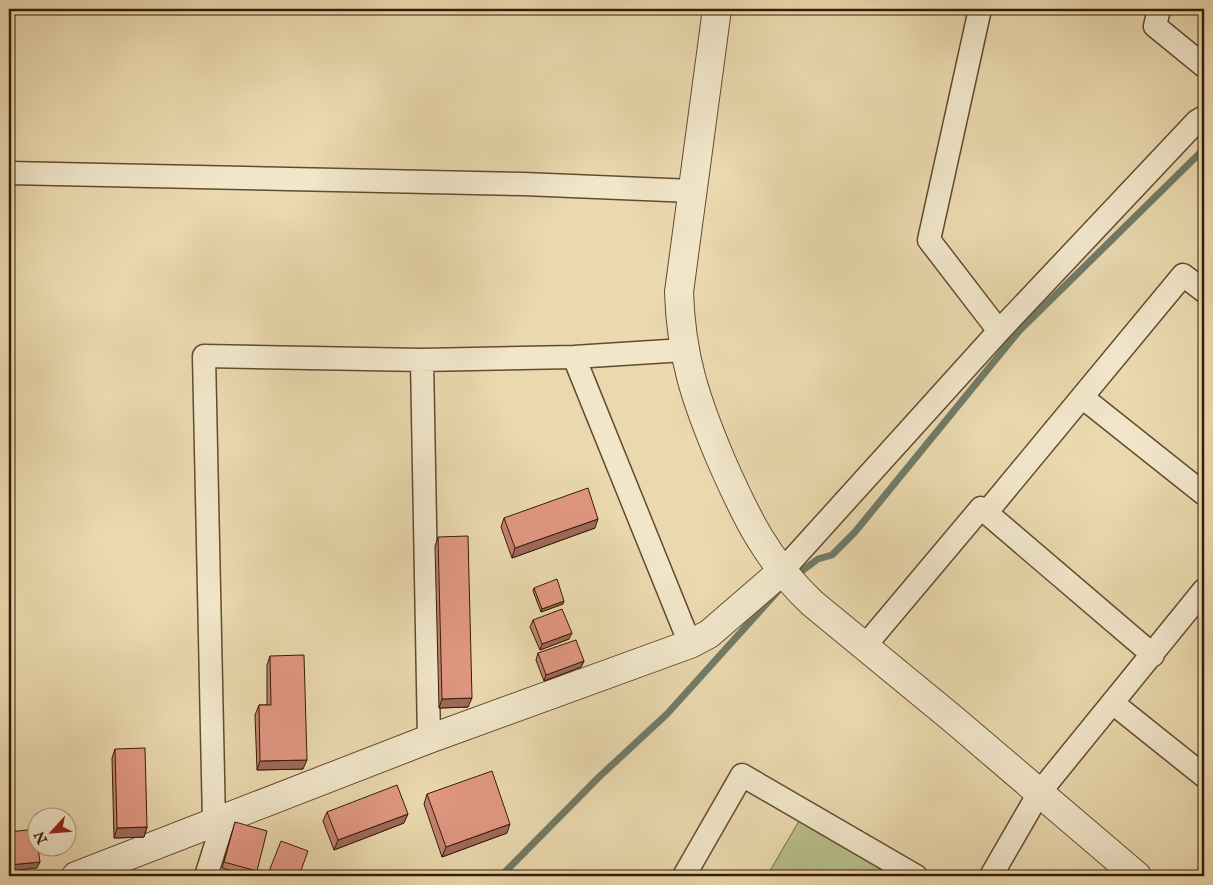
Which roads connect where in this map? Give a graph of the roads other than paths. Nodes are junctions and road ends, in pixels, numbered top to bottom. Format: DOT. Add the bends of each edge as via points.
graph roads {
  1 [pos="717,9"];
  2 [pos="980,9"];
  3 [pos="1159,9"];
  4 [pos="1204,66"];
  5 [pos="1204,117"];
  6 [pos="9,173"];
  7 [pos="692,191"];
  8 [pos="1204,291"];
  9 [pos="998,331"];
  10 [pos="684,350"];
  11 [pos="574,357"];
  12 [pos="422,360"];
  13 [pos="1082,397"];
  14 [pos="1204,494"];
  15 [pos="986,513"];
  16 [pos="782,571"];
  17 [pos="1204,590"];
  18 [pos="690,644"];
  19 [pos="864,647"];
  20 [pos="1153,655"];
  21 [pos="1114,704"];
  22 [pos="428,739"];
  23 [pos="1204,776"];
  24 [pos="1039,793"];
  25 [pos="219,821"];
  26 [pos="76,876"];
  27 [pos="206,876"];
  28 [pos="684,876"];
  29 [pos="916,876"];
  30 [pos="991,876"];
  31 [pos="1137,876"];
  1 -- 7 [label="street"];
  2 -- 9 [label="street" via="929,240"];
  3 -- 4 [label="street" via="1155,26"];
  5 -- 9 [label="street"];
  6 -- 7 [label="street" via="524,184"];
  7 -- 10 [label="street" via="679,292"];
  8 -- 13 [label="street" via="1183,274"];
  9 -- 16 [label="street"];
  10 -- 11 [label="street"];
  10 -- 16 [label="street" via="702,414 740,502 759,540"];
  11 -- 12 [label="street"];
  11 -- 18 [label="street"];
  12 -- 22 [label="street"];
  12 -- 25 [label="street" via="204,356"];
  13 -- 14 [label="street"];
  13 -- 15 [label="street"];
  15 -- 19 [label="street" via="981,508"];
  15 -- 20 [label="street"];
  16 -- 18 [label="street" via="709,634"];
  16 -- 19 [label="street" via="812,603"];
  17 -- 20 [label="street"];
  18 -- 22 [label="street"];
  19 -- 24 [label="street"];
  20 -- 21 [label="street"];
  21 -- 23 [label="street"];
  21 -- 24 [label="street"];
  22 -- 25 [label="street"];
  24 -- 30 [label="street"];
  24 -- 31 [label="street"];
  25 -- 26 [label="street"];
  25 -- 27 [label="street"];
  28 -- 29 [label="street" via="742,775"];
}
